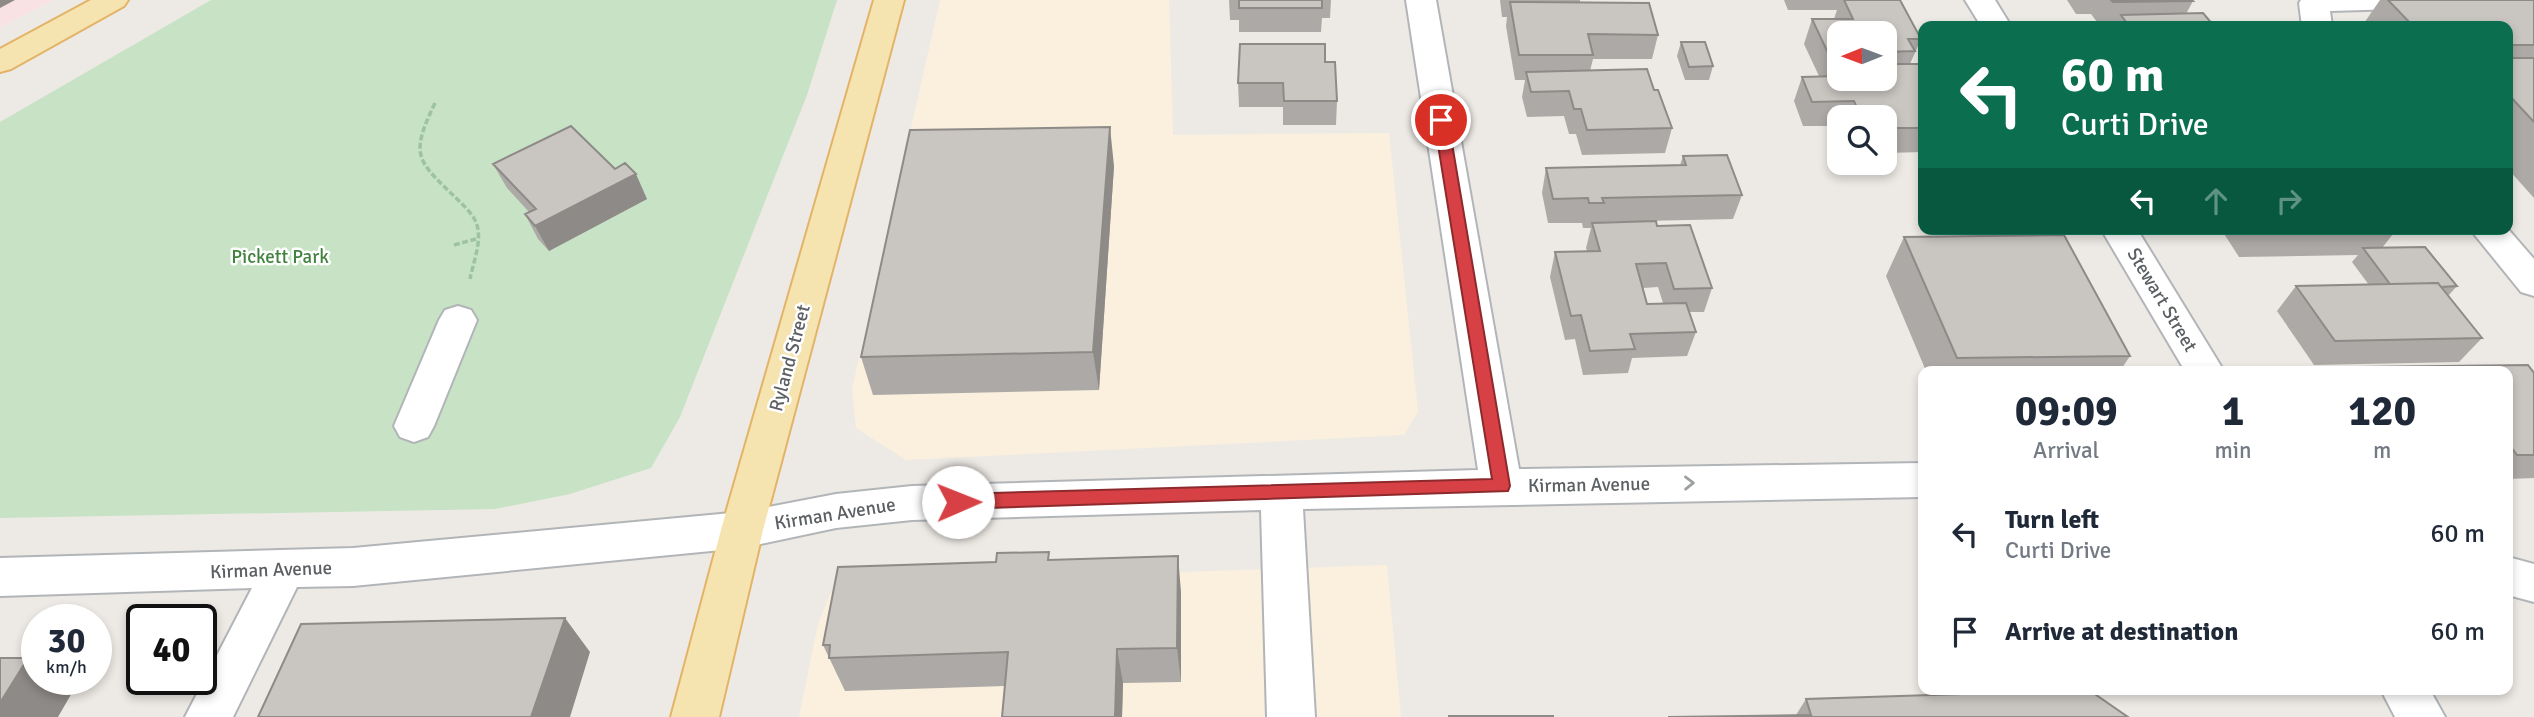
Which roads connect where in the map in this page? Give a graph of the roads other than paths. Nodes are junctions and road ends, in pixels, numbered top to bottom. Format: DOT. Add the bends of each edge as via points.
graph roads {
  1 [pos="113,0"];
  2 [pos="888,0"];
  3 [pos="1421,0"];
  4 [pos="1980,0"];
  5 [pos="2399,0"];
  6 [pos="1993,21"];
  7 [pos="2316,21"];
  8 [pos="0,62"];
  9 [pos="2123,235"];
  10 [pos="2493,235"];
  11 [pos="2534,283"];
  12 [pos="458,320"];
  13 [pos="2202,366"];
  14 [pos="414,426"];
  15 [pos="1918,480"];
  16 [pos="1502,486"];
  17 [pos="1281,493"];
  18 [pos="742,530"];
  19 [pos="284,570"];
  20 [pos="2513,577"];
  21 [pos="0,578"];
  22 [pos="2534,583"];
  23 [pos="2407,695"];
  24 [pos="209,717"];
  25 [pos="695,717"];
  26 [pos="1291,717"];
  27 [pos="2421,717"];
  1 -- 8 [label="main road"];
  2 -- 18 [label="main road, Ryland Street"];
  3 -- 16 [label="street"];
  4 -- 6 [label="street"];
  5 -- 7 [label="street" via="2314,3"];
  9 -- 13 [label="street, Stewart Street"];
  10 -- 11 [label="street"];
  12 -- 14 [label="street"];
  16 -- 15 [label="street, Kirman Avenue, one-way"];
  16 -- 17 [label="street, Kirman Avenue"];
  17 -- 18 [label="street, Kirman Avenue" via="912,503 836,511"];
  17 -- 26 [label="street"];
  18 -- 19 [label="street, Kirman Avenue" via="534,552"];
  18 -- 25 [label="main road, Ryland Street"];
  19 -- 21 [label="street, Kirman Avenue"];
  19 -- 24 [label="street"];
  20 -- 22 [label="street"];
  23 -- 27 [label="street"];
}
